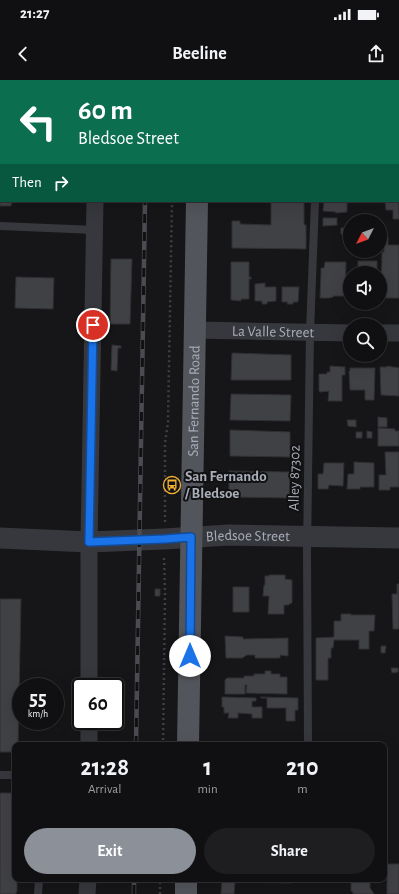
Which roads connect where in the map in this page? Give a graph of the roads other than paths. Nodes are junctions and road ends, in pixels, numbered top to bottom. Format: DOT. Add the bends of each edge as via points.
graph roads {
  1 [pos="95,202"];
  2 [pos="197,202"];
  3 [pos="315,202"];
  4 [pos="0,226"];
  5 [pos="95,230"];
  6 [pos="196,330"];
  7 [pos="310,332"];
  8 [pos="343,333"];
  9 [pos="387,333"];
  10 [pos="399,333"];
  11 [pos="191,537"];
  12 [pos="307,537"];
  13 [pos="0,538"];
  14 [pos="399,538"];
  15 [pos="89,542"];
  16 [pos="89,678"];
  17 [pos="89,730"];
  18 [pos="89,742"];
  19 [pos="188,742"];
  20 [pos="308,742"];
  21 [pos="0,775"];
  22 [pos="12,775"];
  23 [pos="39,882"];
  24 [pos="88,882"];
  25 [pos="186,882"];
  26 [pos="38,894"];
  27 [pos="87,894"];
  28 [pos="186,894"];
  1 -- 5 [label="street"];
  2 -- 6 [label="main road, San Fernando Road"];
  3 -- 7 [label="lane, Alley 87302"];
  4 -- 5 [label="lane"];
  5 -- 15 [label="street"];
  6 -- 7 [label="street, La Valle Street"];
  6 -- 11 [label="main road, San Fernando Road"];
  7 -- 8 [label="street, La Valle Street"];
  7 -- 12 [label="lane, Alley 87302"];
  9 -- 10 [label="street"];
  11 -- 12 [label="street, Bledsoe Street"];
  11 -- 15 [label="street, Bledsoe Street"];
  11 -- 19 [label="main road, San Fernando Road"];
  12 -- 14 [label="street, Bledsoe Street"];
  12 -- 20 [label="lane, Alley 87302"];
  13 -- 15 [label="street, Bledsoe Street"];
  15 -- 16 [label="street"];
  17 -- 18 [label="street"];
  21 -- 22 [label="lane"];
  23 -- 26 [label="lane"];
  24 -- 27 [label="street"];
  25 -- 28 [label="main road"];
}
